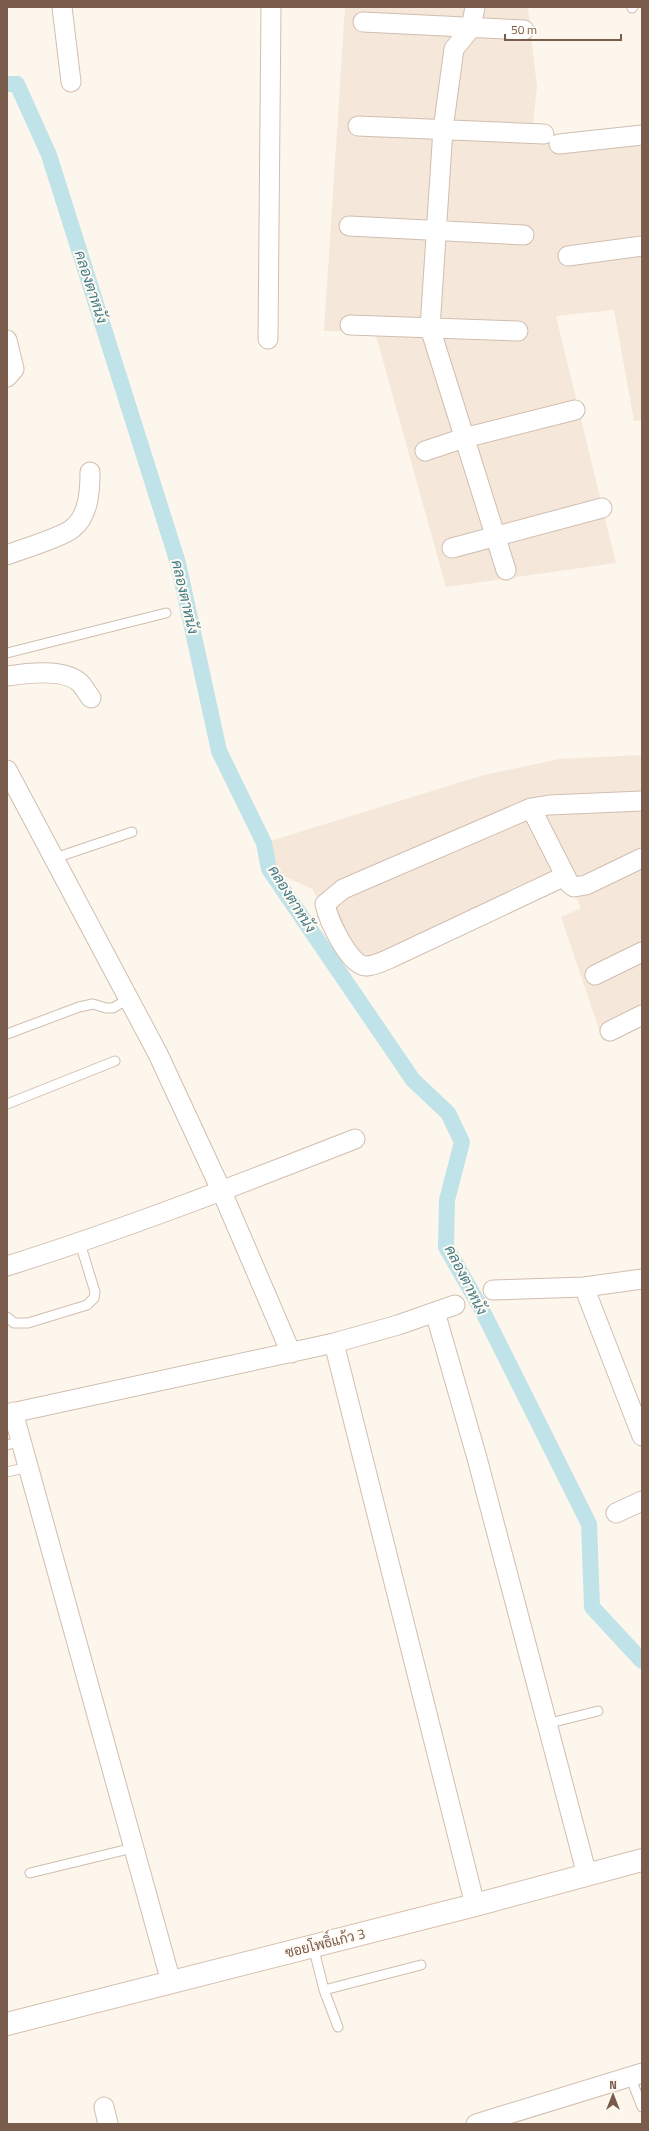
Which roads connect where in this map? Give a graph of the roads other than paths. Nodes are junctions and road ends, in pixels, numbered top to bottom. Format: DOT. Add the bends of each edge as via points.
graph roads {
  1 [pos="62,7"];
  2 [pos="271,7"];
  3 [pos="475,7"];
  4 [pos="363,22"];
  5 [pos="471,28"];
  6 [pos="524,30"];
  7 [pos="71,82"];
  8 [pos="358,126"];
  9 [pos="443,129"];
  10 [pos="642,135"];
  11 [pos="349,226"];
  12 [pos="438,230"];
  13 [pos="524,235"];
  14 [pos="642,246"];
  15 [pos="568,256"];
  16 [pos="350,325"];
  17 [pos="430,328"];
  18 [pos="518,331"];
  19 [pos="268,339"];
  20 [pos="7,340"];
  21 [pos="7,377"];
  22 [pos="575,410"];
  23 [pos="464,438"];
  24 [pos="425,451"];
  25 [pos="90,472"];
  26 [pos="602,508"];
  27 [pos="495,536"];
  28 [pos="452,548"];
  29 [pos="7,555"];
  30 [pos="506,570"];
  31 [pos="166,613"];
  32 [pos="7,653"];
  33 [pos="7,676"];
  34 [pos="91,698"];
  35 [pos="7,770"];
  36 [pos="642,801"];
  37 [pos="531,808"];
  38 [pos="132,832"];
  39 [pos="55,858"];
  40 [pos="642,858"];
  41 [pos="565,876"];
  42 [pos="642,952"];
  43 [pos="595,975"];
  44 [pos="128,999"];
  45 [pos="642,1015"];
  46 [pos="610,1031"];
  47 [pos="7,1034"];
  48 [pos="115,1061"];
  49 [pos="7,1104"];
  50 [pos="355,1138"];
  51 [pos="222,1192"];
  52 [pos="80,1243"];
  53 [pos="7,1266"];
  54 [pos="642,1280"];
  55 [pos="584,1287"];
  56 [pos="492,1290"];
  57 [pos="455,1305"];
  58 [pos="435,1312"];
  59 [pos="7,1317"];
  60 [pos="334,1343"];
  61 [pos="291,1353"];
  62 [pos="10,1413"];
  63 [pos="642,1436"];
  64 [pos="14,1443"];
  65 [pos="28,1467"];
  66 [pos="7,1472"];
  67 [pos="642,1501"];
  68 [pos="616,1513"];
  69 [pos="598,1711"];
  70 [pos="546,1724"];
  71 [pos="133,1848"];
  72 [pos="642,1860"];
  73 [pos="30,1873"];
  74 [pos="587,1875"];
  75 [pos="475,1905"];
  76 [pos="313,1946"];
  77 [pos="421,1965"];
  78 [pos="171,1982"];
  79 [pos="324,1990"];
  80 [pos="7,2024"];
  81 [pos="338,2027"];
  82 [pos="636,2074"];
  83 [pos="642,2107"];
  84 [pos="476,2124"];
  1 -- 7 [label="street"];
  2 -- 19 [label="street"];
  3 -- 5 [label="street"];
  4 -- 5 [label="street"];
  5 -- 6 [label="street"];
  5 -- 9 [label="street" via="454,49"];
  8 -- 9 [label="street"];
  9 -- 10 [label="street" via="551,139"];
  9 -- 12 [label="street"];
  11 -- 12 [label="street"];
  12 -- 13 [label="street"];
  12 -- 17 [label="street"];
  14 -- 15 [label="street"];
  16 -- 17 [label="street"];
  17 -- 18 [label="street"];
  17 -- 23 [label="street"];
  20 -- 21 [label="street" via="14,369"];
  22 -- 23 [label="street"];
  23 -- 24 [label="street"];
  23 -- 27 [label="street"];
  25 -- 29 [label="street" via="90,491 82,517 73,528"];
  26 -- 27 [label="street"];
  27 -- 28 [label="street"];
  27 -- 30 [label="street"];
  31 -- 32 [label="lane"];
  33 -- 34 [label="street" via="44,673 66,675 80,682"];
  35 -- 39 [label="street"];
  36 -- 37 [label="street"];
  37 -- 41 [label="street"];
  37 -- 41 [label="street" via="343,889 325,904 327,913 348,954 358,964 366,966 377,964"];
  38 -- 39 [label="lane"];
  39 -- 44 [label="street"];
  40 -- 41 [label="street" via="579,887 574,887"];
  42 -- 43 [label="street"];
  44 -- 47 [label="lane" via="113,1008 93,1004 79,1007"];
  44 -- 51 [label="street" via="158,1054"];
  45 -- 46 [label="street"];
  48 -- 49 [label="lane"];
  50 -- 51 [label="street"];
  51 -- 52 [label="street"];
  51 -- 61 [label="street"];
  52 -- 53 [label="street"];
  52 -- 59 [label="lane" via="95,1292 94,1298 87,1305 28,1323 14,1323"];
  54 -- 55 [label="street"];
  55 -- 56 [label="street"];
  55 -- 63 [label="street"];
  57 -- 58 [label="street"];
  58 -- 60 [label="street"];
  58 -- 70 [label="street" via="477,1458"];
  60 -- 61 [label="street"];
  60 -- 75 [label="street"];
  61 -- 62 [label="street"];
  62 -- 64 [label="street"];
  64 -- 65 [label="street"];
  65 -- 66 [label="lane"];
  65 -- 71 [label="street"];
  67 -- 68 [label="street"];
  69 -- 70 [label="lane"];
  70 -- 74 [label="street"];
  71 -- 73 [label="lane"];
  71 -- 78 [label="street"];
  72 -- 74 [label="street, ซอยโพธิ์แก้ว 3"];
  74 -- 75 [label="street, ซอยโพธิ์แก้ว 3"];
  75 -- 76 [label="street, ซอยโพธิ์แก้ว 3"];
  76 -- 78 [label="street, ซอยโพธิ์แก้ว 3"];
  76 -- 79 [label="lane"];
  77 -- 79 [label="lane"];
  78 -- 80 [label="street, ซอยโพธิ์แก้ว 3"];
  79 -- 81 [label="lane"];
  82 -- 83 [label="lane"];
  82 -- 84 [label="street"];
}
